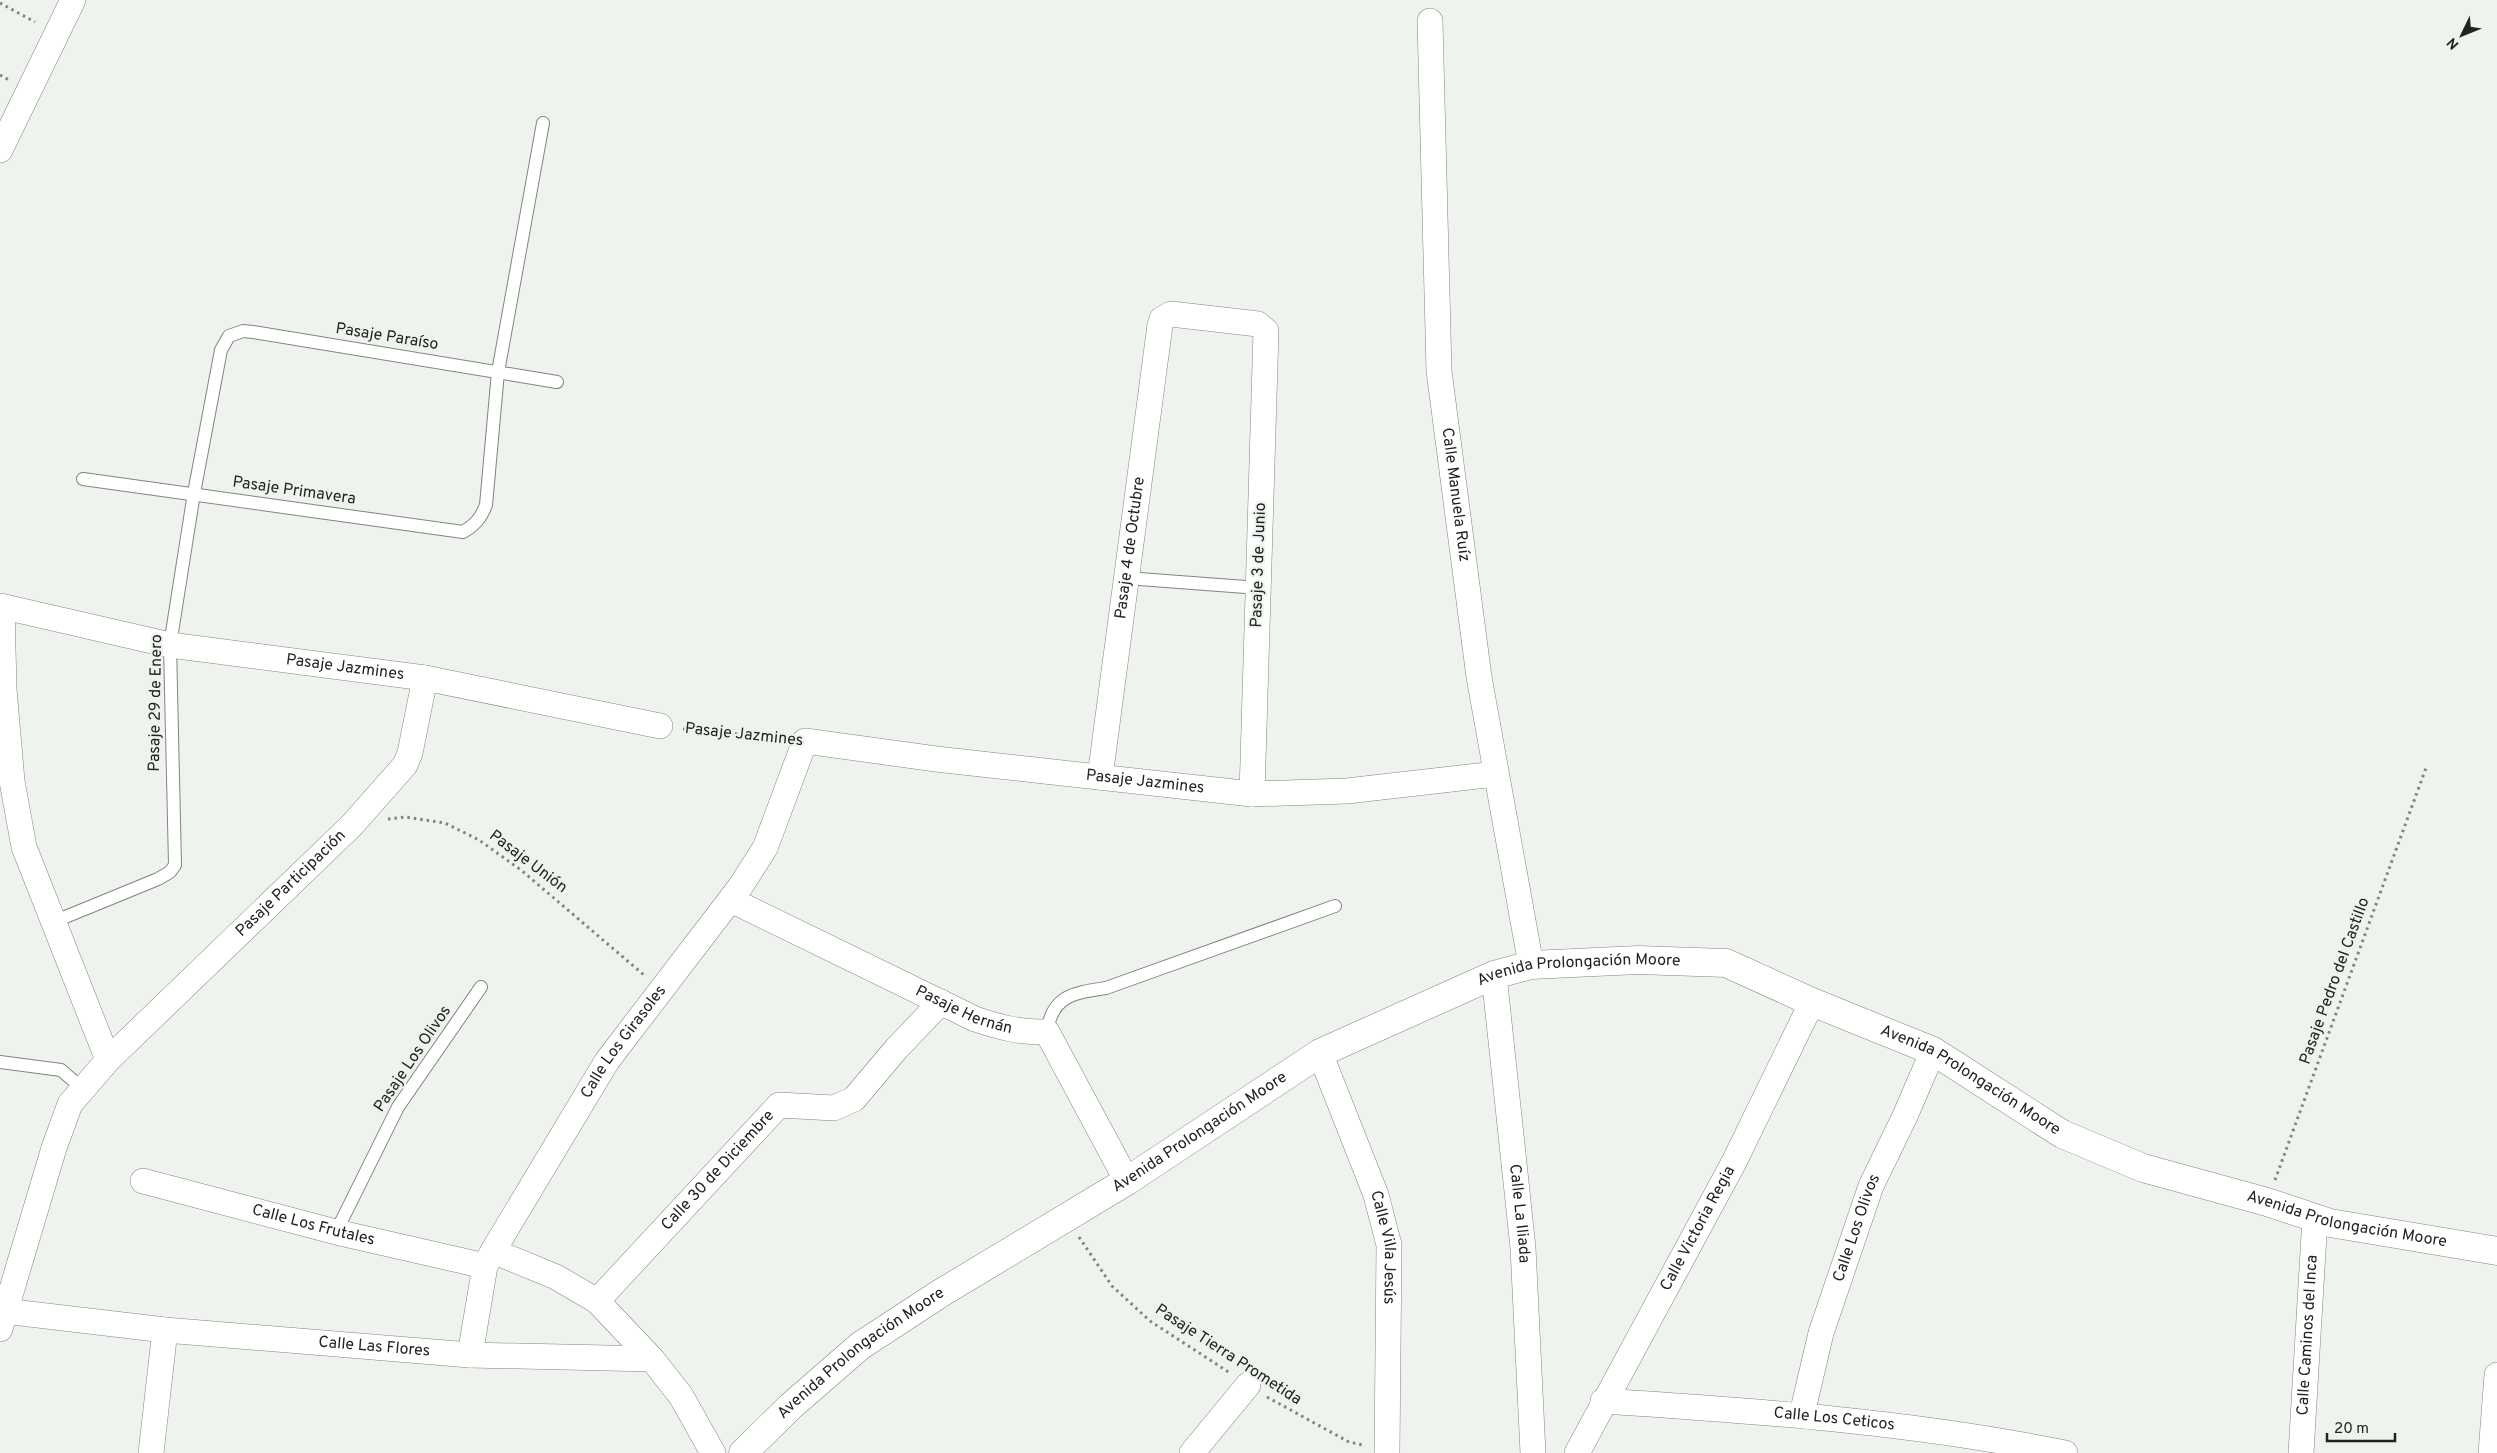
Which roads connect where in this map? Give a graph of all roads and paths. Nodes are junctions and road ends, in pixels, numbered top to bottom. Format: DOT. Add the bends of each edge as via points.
graph roads {
  1 [pos="74,0"];
  2 [pos="0,3"];
  3 [pos="1430,20"];
  4 [pos="56,34"];
  5 [pos="543,123"];
  6 [pos="0,150"];
  7 [pos="1162,319"];
  8 [pos="222,350"];
  9 [pos="498,372"];
  10 [pos="557,382"];
  11 [pos="83,479"];
  12 [pos="194,493"];
  13 [pos="1126,578"];
  14 [pos="1259,588"];
  15 [pos="1,606"];
  16 [pos="170,645"];
  17 [pos="424,678"];
  18 [pos="660,726"];
  19 [pos="805,741"];
  20 [pos="2426,768"];
  21 [pos="1495,774"];
  22 [pos="1100,778"];
  23 [pos="1252,794"];
  24 [pos="352,825"];
  25 [pos="731,900"];
  26 [pos="1335,906"];
  27 [pos="53,922"];
  28 [pos="1531,965"];
  29 [pos="1494,975"];
  30 [pos="481,987"];
  31 [pos="661,990"];
  32 [pos="941,1002"];
  33 [pos="1812,1002"];
  34 [pos="1047,1032"];
  35 [pos="1933,1051"];
  36 [pos="1320,1053"];
  37 [pos="108,1060"];
  38 [pos="0,1062"];
  39 [pos="83,1089"];
  40 [pos="143,1181"];
  41 [pos="1126,1181"];
  42 [pos="2267,1202"];
  43 [pos="1066,1217"];
  44 [pos="2315,1218"];
  45 [pos="336,1232"];
  46 [pos="2497,1251"];
  47 [pos="489,1258"];
  48 [pos="598,1301"];
  49 [pos="2,1320"];
  50 [pos="165,1330"];
  51 [pos="470,1355"];
  52 [pos="652,1359"];
  53 [pos="2497,1375"];
  54 [pos="1248,1385"];
  55 [pos="1603,1401"];
  56 [pos="1802,1414"];
  57 [pos="1387,1452"];
  58 [pos="151,1453"];
  59 [pos="713,1453"];
  60 [pos="743,1453"];
  61 [pos="1192,1453"];
  62 [pos="1533,1453"];
  63 [pos="1577,1453"];
  64 [pos="2065,1453"];
  65 [pos="2301,1453"];
  66 [pos="2491,1453"];
  1 -- 4 [label="street"];
  2 -- 4 [label="path"];
  3 -- 21 [label="street, Calle Manuela Ruíz" via="1440,371 1478,677"];
  4 -- 6 [label="street"];
  5 -- 9 [label="lane"];
  7 -- 13 [label="street, Pasaje 4 de Octubre"];
  7 -- 14 [label="street, Pasaje 3 de Junio" via="1171,314 1258,324 1266,331"];
  8 -- 9 [label="lane, Pasaje Paraíso" via="229,336 243,331"];
  8 -- 12 [label="lane, Pasaje 29 de Enero"];
  9 -- 10 [label="lane, Pasaje Paraíso"];
  9 -- 12 [label="lane, Pasaje Primavera" via="486,505 474,526 463,532"];
  11 -- 12 [label="lane, Pasaje Primavera"];
  12 -- 16 [label="lane, Pasaje 29 de Enero"];
  13 -- 14 [label="lane"];
  13 -- 22 [label="street, Pasaje 4 de Octubre"];
  14 -- 23 [label="street, Pasaje 3 de Junio"];
  15 -- 16 [label="street, Pasaje Jazmines"];
  15 -- 27 [label="street" via="12,781 24,847"];
  16 -- 17 [label="street, Pasaje Jazmines"];
  16 -- 27 [label="lane, Pasaje 29 de Enero" via="175,865 158,879"];
  17 -- 18 [label="street, Pasaje Jazmines"];
  17 -- 24 [label="street, Pasaje Participación" via="405,765"];
  18 -- 19 [label="path, Pasaje Jazmines"];
  19 -- 22 [label="street, Pasaje Jazmines"];
  19 -- 25 [label="street, Calle Los Girasoles" via="765,848"];
  20 -- 42 [label="path, Pasaje Pedro del Castillo"];
  21 -- 23 [label="street, Pasaje Jazmines" via="1347,791"];
  21 -- 28 [label="street, Calle Manuela Ruíz"];
  22 -- 23 [label="street, Pasaje Jazmines"];
  24 -- 31 [label="path, Pasaje Unión" via="405,817 445,822 479,840 521,870"];
  24 -- 37 [label="street, Pasaje Participación"];
  25 -- 31 [label="street, Calle Los Girasoles"];
  25 -- 32 [label="street, Pasaje Hernán"];
  26 -- 34 [label="lane" via="1106,988 1075,992 1049,1015"];
  27 -- 37 [label="street"];
  28 -- 29 [label="street, Avenida Prolongación Moore"];
  28 -- 33 [label="street, Avenida Prolongación Moore" via="1638,960 1726,963"];
  29 -- 36 [label="street, Avenida Prolongación Moore"];
  29 -- 62 [label="street, Calle La Iliada" via="1523,1248"];
  30 -- 45 [label="lane, Pasaje Los Olivos" via="398,1106"];
  31 -- 47 [label="street, Calle Los Girasoles" via="607,1061"];
  32 -- 34 [label="street, Pasaje Hernán" via="974,1019 1004,1029"];
  32 -- 48 [label="street, Calle 30 de Diciembre" via="854,1099 834,1108 779,1104"];
  33 -- 35 [label="street, Avenida Prolongación Moore"];
  33 -- 55 [label="street, Calle Victoria Regia" via="1734,1162"];
  34 -- 41 [label="street"];
  35 -- 42 [label="street, Avenida Prolongación Moore" via="2062,1134 2143,1168"];
  35 -- 56 [label="street, Calle Los Olivos" via="1871,1186 1821,1333"];
  36 -- 41 [label="street, Avenida Prolongación Moore"];
  36 -- 57 [label="street, Calle Villa Jesús" via="1376,1195 1389,1244"];
  37 -- 39 [label="street, Pasaje Participación"];
  38 -- 39 [label="lane" via="61,1070"];
  39 -- 49 [label="street, Pasaje Participación" via="70,1104 54,1148"];
  40 -- 45 [label="street, Calle Los Frutales"];
  41 -- 43 [label="street, Avenida Prolongación Moore"];
  42 -- 44 [label="street, Avenida Prolongación Moore"];
  43 -- 54 [label="path, Pasaje Tierra Prometida" via="1112,1286 1137,1310 1150,1322"];
  43 -- 60 [label="street, Avenida Prolongación Moore" via="941,1292 860,1346"];
  44 -- 46 [label="street, Avenida Prolongación Moore"];
  44 -- 65 [label="street, Calle Caminos del Inca"];
  45 -- 47 [label="street, Calle Los Frutales"];
  47 -- 48 [label="street, Calle Los Frutales" via="556,1277"];
  47 -- 51 [label="street, Calle Los Girasoles"];
  48 -- 52 [label="street, Calle Los Frutales"];
  49 -- 50 [label="street, Calle Las Flores"];
  50 -- 51 [label="street, Calle Las Flores"];
  50 -- 58 [label="street"];
  51 -- 52 [label="street, Calle Las Flores"];
  52 -- 59 [label="street" via="682,1396"];
  53 -- 66 [label="street"];
  54 -- 57 [label="path, Pasaje Tierra Prometida" via="1294,1414 1349,1442"];
  54 -- 61 [label="street"];
  55 -- 56 [label="street, Calle Los Ceticos"];
  55 -- 63 [label="street, Calle Victoria Regia"];
  56 -- 64 [label="street, Calle Los Ceticos" via="1989,1437"];
}
